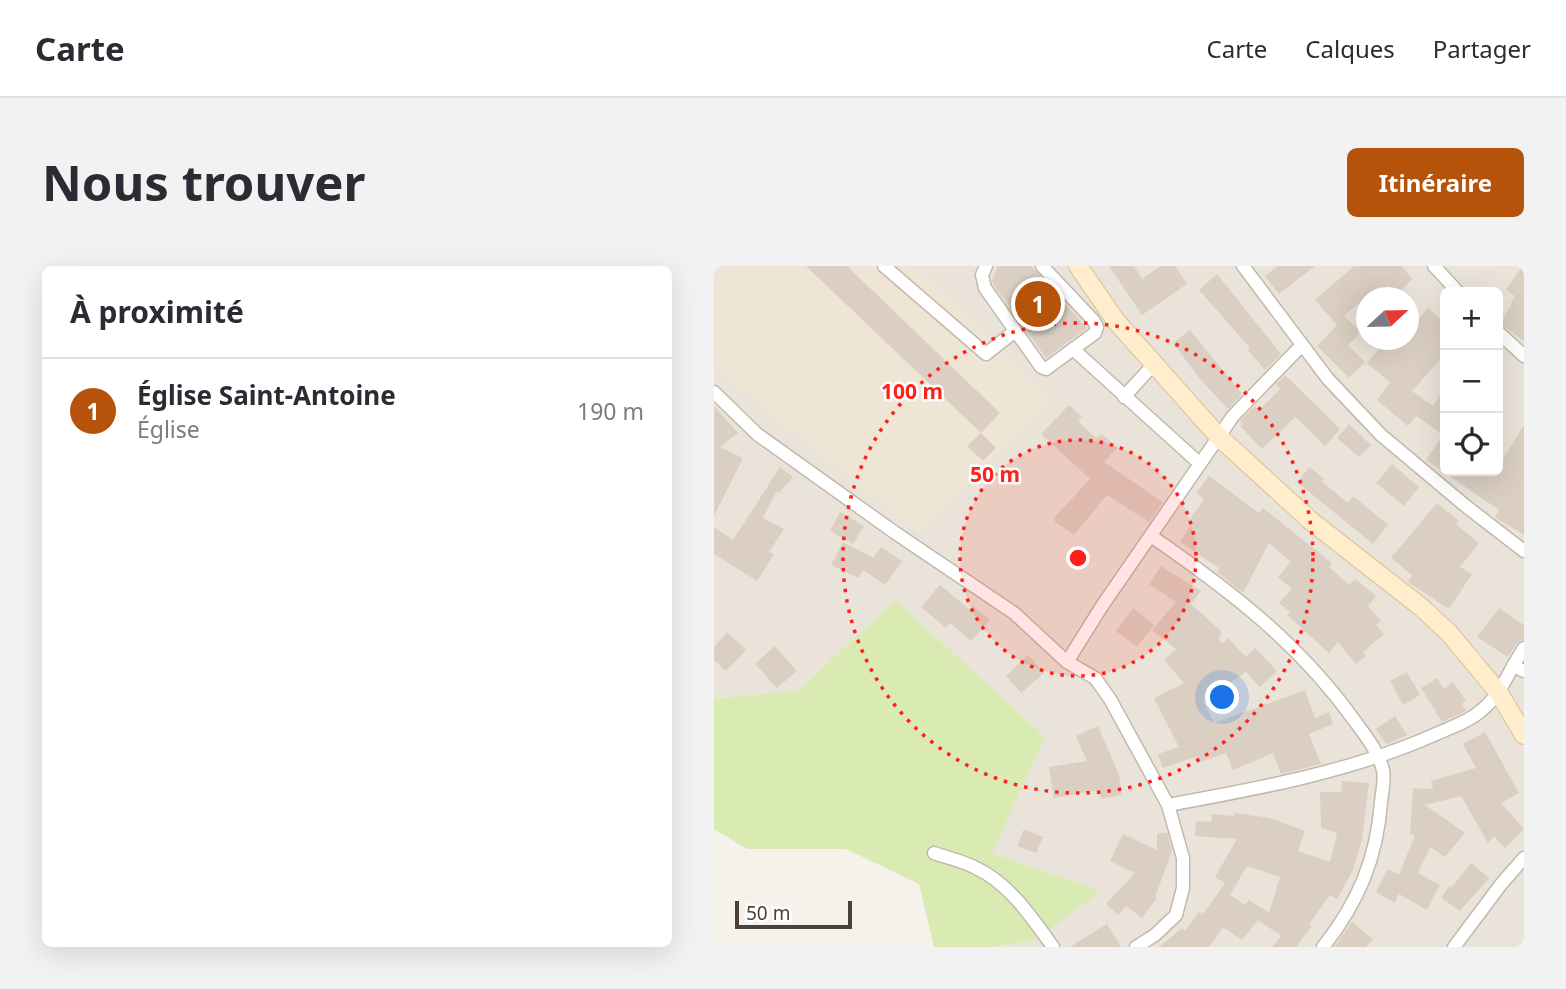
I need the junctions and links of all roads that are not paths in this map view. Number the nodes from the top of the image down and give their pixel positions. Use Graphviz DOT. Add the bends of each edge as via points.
graph roads {
  1 [pos="884,266"];
  2 [pos="986,266"];
  3 [pos="1042,266"];
  4 [pos="1243,266"];
  5 [pos="1434,266"];
  6 [pos="1081,272"];
  7 [pos="1453,287"];
  8 [pos="1066,290"];
  9 [pos="1015,331"];
  10 [pos="1503,337"];
  11 [pos="1301,346"];
  12 [pos="1073,349"];
  13 [pos="1524,356"];
  14 [pos="1153,365"];
  15 [pos="714,392"];
  16 [pos="1124,397"];
  17 [pos="1219,437"];
  18 [pos="1199,463"];
  19 [pos="1151,536"];
  20 [pos="1524,551"];
  21 [pos="1524,648"];
  22 [pos="1067,662"];
  23 [pos="1519,668"];
  24 [pos="1499,693"];
  25 [pos="1524,735"];
  26 [pos="1378,757"];
  27 [pos="1168,806"];
  28 [pos="934,853"];
  29 [pos="1524,858"];
  30 [pos="1053,947"];
  31 [pos="1136,947"];
  32 [pos="1323,947"];
  33 [pos="1454,947"];
  1 -- 9 [label="street" via="986,354"];
  2 -- 9 [label="street" via="982,275 985,288"];
  3 -- 8 [label="street"];
  4 -- 11 [label="street"];
  5 -- 7 [label="street"];
  6 -- 8 [label="street"];
  6 -- 14 [label="main road"];
  8 -- 12 [label="street" via="1097,327"];
  9 -- 12 [label="street" via="1043,369"];
  10 -- 13 [label="street"];
  11 -- 17 [label="street" via="1233,416"];
  11 -- 20 [label="street" via="1381,435"];
  12 -- 16 [label="street"];
  14 -- 16 [label="street"];
  14 -- 17 [label="main road"];
  15 -- 22 [label="street" via="757,434 1014,613"];
  16 -- 18 [label="street"];
  17 -- 18 [label="street"];
  17 -- 24 [label="main road" via="1311,521 1449,632"];
  18 -- 19 [label="street"];
  19 -- 22 [label="street"];
  19 -- 26 [label="street" via="1242,601 1328,683"];
  21 -- 23 [label="street"];
  22 -- 27 [label="street" via="1095,678 1110,698"];
  23 -- 24 [label="street"];
  24 -- 25 [label="main road"];
  24 -- 26 [label="street" via="1465,722"];
  26 -- 27 [label="street"];
  26 -- 32 [label="street" via="1384,774 1376,847 1364,881"];
  27 -- 31 [label="street" via="1183,858 1183,888 1176,915"];
  28 -- 30 [label="street" via="978,868 1006,889"];
  29 -- 33 [label="street"];
}
